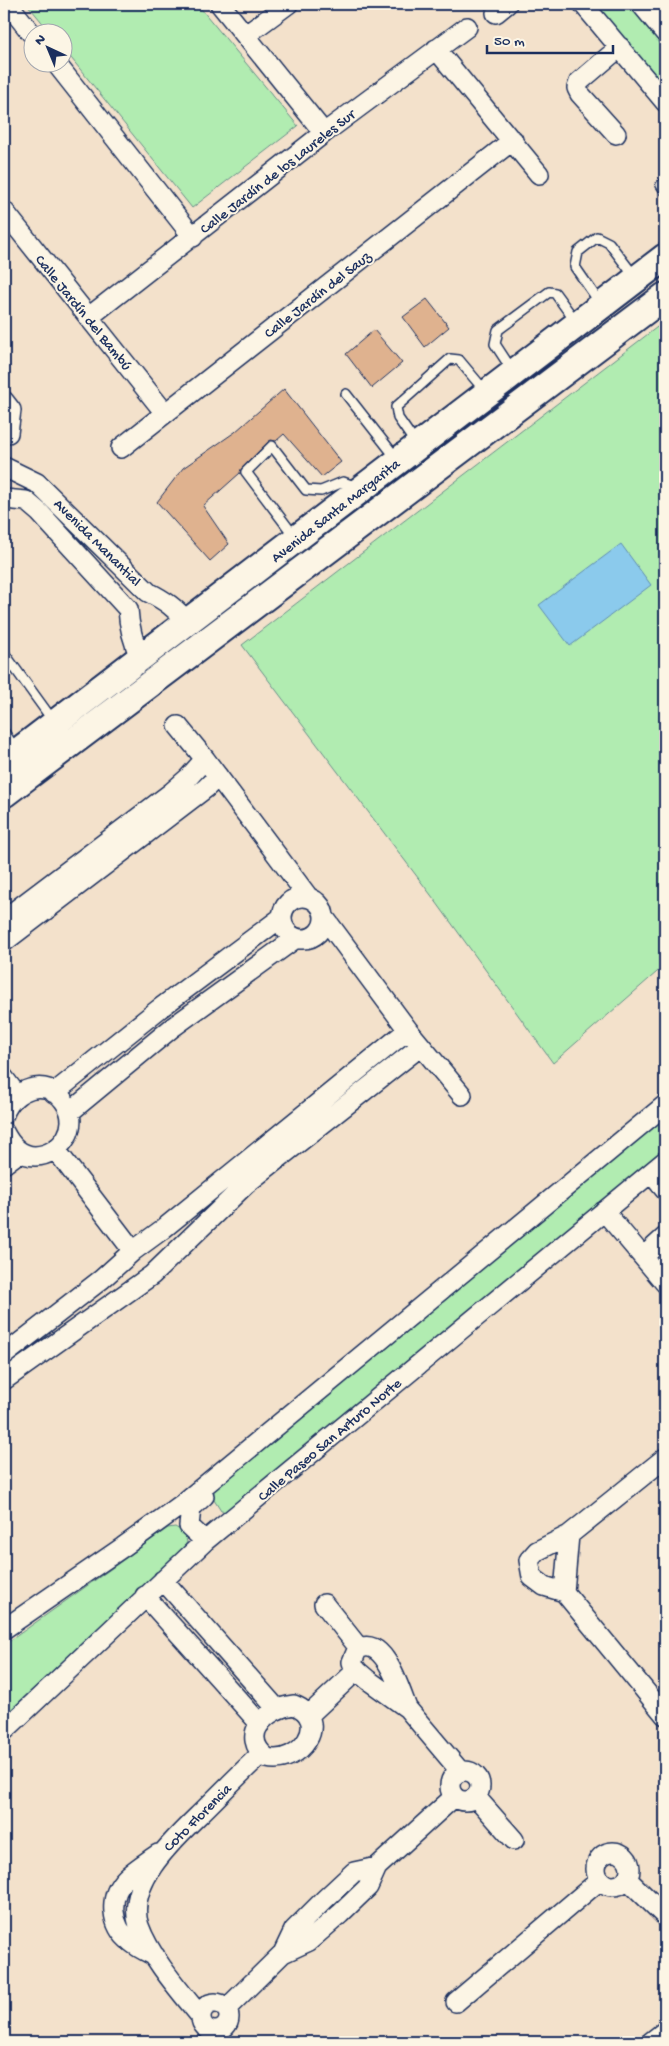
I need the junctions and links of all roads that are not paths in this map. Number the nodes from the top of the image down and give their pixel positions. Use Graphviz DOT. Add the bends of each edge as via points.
graph roads {
  1 [pos="8,4"];
  2 [pos="288,4"];
  3 [pos="584,4"];
  4 [pos="641,4"];
  5 [pos="229,7"];
  6 [pos="22,22"];
  7 [pos="466,27"];
  8 [pos="665,34"];
  9 [pos="246,35"];
  10 [pos="620,48"];
  11 [pos="436,49"];
  12 [pos="63,72"];
  13 [pos="665,100"];
  14 [pos="324,133"];
  15 [pos="616,134"];
  16 [pos="513,140"];
  17 [pos="539,174"];
  18 [pos="665,182"];
  19 [pos="665,191"];
  20 [pos="4,211"];
  21 [pos="193,237"];
  22 [pos="665,257"];
  23 [pos="636,279"];
  24 [pos="665,296"];
  25 [pos="601,306"];
  26 [pos="89,317"];
  27 [pos="665,318"];
  28 [pos="577,324"];
  29 [pos="514,372"];
  30 [pos="558,377"];
  31 [pos="486,393"];
  32 [pos="346,394"];
  33 [pos="536,394"];
  34 [pos="4,401"];
  35 [pos="165,413"];
  36 [pos="8,433"];
  37 [pos="121,448"];
  38 [pos="408,454"];
  39 [pos="4,467"];
  40 [pos="362,489"];
  41 [pos="4,499"];
  42 [pos="62,507"];
  43 [pos="48,522"];
  44 [pos="297,539"];
  45 [pos="188,623"];
  46 [pos="4,653"];
  47 [pos="141,658"];
  48 [pos="123,705"];
  49 [pos="64,718"];
  50 [pos="178,726"];
  51 [pos="7,755"];
  52 [pos="205,759"];
  53 [pos="218,776"];
  54 [pos="4,794"];
  55 [pos="65,884"];
  56 [pos="309,898"];
  57 [pos="282,917"];
  58 [pos="324,917"];
  59 [pos="4,919"];
  60 [pos="296,938"];
  61 [pos="4,942"];
  62 [pos="160,1009"];
  63 [pos="173,1027"];
  64 [pos="408,1030"];
  65 [pos="421,1046"];
  66 [pos="4,1078"];
  67 [pos="54,1093"];
  68 [pos="16,1094"];
  69 [pos="462,1095"];
  70 [pos="665,1105"];
  71 [pos="70,1112"];
  72 [pos="4,1114"];
  73 [pos="4,1132"];
  74 [pos="56,1150"];
  75 [pos="20,1152"];
  76 [pos="265,1158"];
  77 [pos="4,1164"];
  78 [pos="658,1167"];
  79 [pos="665,1190"];
  80 [pos="604,1211"];
  81 [pos="153,1236"];
  82 [pos="665,1237"];
  83 [pos="133,1251"];
  84 [pos="171,1257"];
  85 [pos="643,1257"];
  86 [pos="116,1267"];
  87 [pos="665,1283"];
  88 [pos="132,1288"];
  89 [pos="4,1355"];
  90 [pos="4,1380"];
  91 [pos="239,1457"];
  92 [pos="665,1458"];
  93 [pos="569,1535"];
  94 [pos="206,1542"];
  95 [pos="163,1580"];
  96 [pos="564,1592"];
  97 [pos="145,1596"];
  98 [pos="324,1604"];
  99 [pos="4,1629"];
  100 [pos="360,1648"];
  101 [pos="357,1670"];
  102 [pos="407,1708"];
  103 [pos="277,1709"];
  104 [pos="309,1715"];
  105 [pos="665,1716"];
  106 [pos="260,1724"];
  107 [pos="4,1731"];
  108 [pos="261,1754"];
  109 [pos="460,1772"];
  110 [pos="454,1797"];
  111 [pos="476,1797"];
  112 [pos="514,1840"];
  113 [pos="627,1879"];
  114 [pos="600,1880"];
  115 [pos="665,1916"];
  116 [pos="456,2002"];
  117 [pos="212,2030"];
  118 [pos="665,2030"];
  119 [pos="651,2042"];
  1 -- 6 [label="street"];
  2 -- 9 [label="street"];
  3 -- 10 [label="street"];
  4 -- 8 [label="street"];
  5 -- 9 [label="street"];
  7 -- 11 [label="street, Calle Jardín de los Laureles Sur"];
  9 -- 14 [label="street"];
  10 -- 13 [label="street"];
  10 -- 15 [label="street" via="579,82 578,88"];
  11 -- 14 [label="street, Calle Jardín de los Laureles Sur"];
  11 -- 16 [label="street"];
  12 -- 21 [label="street"];
  14 -- 21 [label="street, Calle Jardín de los Laureles Sur"];
  16 -- 17 [label="street"];
  16 -- 35 [label="street, Calle Jardín del Sauz"];
  18 -- 19 [label="lane" via="661,185"];
  20 -- 26 [label="street, Calle Jardín del Bambú"];
  21 -- 26 [label="street, Calle Jardín de los Laureles Sur"];
  22 -- 23 [label="main road, Avenida Santa Margarita"];
  23 -- 25 [label="main road, Avenida Santa Margarita"];
  23 -- 25 [label="lane" via="610,243 597,238 578,252 575,267"];
  24 -- 30 [label="main road, Avenida Santa Margarita"];
  25 -- 28 [label="main road, Avenida Santa Margarita"];
  26 -- 35 [label="street, Calle Jardín del Bambú"];
  27 -- 30 [label="main road" via="592,368"];
  28 -- 29 [label="main road, Avenida Santa Margarita"];
  28 -- 29 [label="lane" via="555,293 549,292 498,330 494,344"];
  28 -- 33 [label="main road" via="575,332 529,374 527,380"];
  29 -- 31 [label="main road, Avenida Santa Margarita"];
  30 -- 33 [label="main road, Avenida Santa Margarita"];
  31 -- 38 [label="main road, Avenida Santa Margarita"];
  31 -- 38 [label="lane" via="459,360 450,359 396,407"];
  32 -- 38 [label="lane"];
  33 -- 48 [label="main road, Avenida Santa Margarita"];
  34 -- 36 [label="street" via="11,410"];
  35 -- 37 [label="street, Calle Jardín del Sauz"];
  38 -- 40 [label="main road, Avenida Santa Margarita"];
  39 -- 42 [label="street, Avenida Manantial" via="36,483"];
  40 -- 44 [label="main road, Avenida Santa Margarita"];
  40 -- 44 [label="lane" via="343,482 321,491 306,490 272,446 246,472"];
  41 -- 43 [label="street, Avenida Manantial" via="26,501"];
  42 -- 43 [label="street"];
  42 -- 45 [label="street, Avenida Manantial" via="148,592 178,610"];
  43 -- 47 [label="street, Avenida Manantial" via="128,610 133,642"];
  44 -- 45 [label="main road, Avenida Santa Margarita"];
  45 -- 47 [label="main road, Avenida Santa Margarita"];
  45 -- 48 [label="main road" via="187,647"];
  46 -- 49 [label="lane"];
  47 -- 49 [label="main road, Avenida Santa Margarita"];
  48 -- 54 [label="main road, Avenida Santa Margarita"];
  49 -- 51 [label="main road, Avenida Santa Margarita" via="58,730"];
  50 -- 52 [label="street"];
  52 -- 53 [label="street"];
  52 -- 55 [label="street" via="188,778"];
  53 -- 55 [label="street" via="206,788"];
  53 -- 56 [label="street"];
  55 -- 59 [label="street"];
  55 -- 61 [label="street"];
  56 -- 57 [label="street" via="291,901"];
  56 -- 58 [label="street" via="322,908"];
  57 -- 60 [label="street" via="286,930"];
  57 -- 62 [label="street"];
  58 -- 60 [label="street" via="322,927 315,935 306,939"];
  58 -- 64 [label="street"];
  60 -- 63 [label="street"];
  62 -- 63 [label="street"];
  62 -- 67 [label="street"];
  63 -- 71 [label="street"];
  64 -- 65 [label="street"];
  64 -- 76 [label="street"];
  65 -- 69 [label="street"];
  65 -- 76 [label="street"];
  66 -- 68 [label="street"];
  67 -- 68 [label="street" via="42,1088"];
  67 -- 71 [label="street"];
  68 -- 72 [label="street"];
  70 -- 91 [label="street"];
  71 -- 74 [label="street" via="69,1133"];
  73 -- 75 [label="street" via="10,1144"];
  74 -- 75 [label="street" via="32,1156"];
  74 -- 83 [label="street"];
  75 -- 77 [label="street"];
  76 -- 81 [label="street"];
  76 -- 84 [label="street" via="246,1184"];
  78 -- 79 [label="street"];
  78 -- 80 [label="street, Calle Paseo San Arturo Norte"];
  80 -- 85 [label="street"];
  80 -- 94 [label="street, Calle Paseo San Arturo Norte"];
  81 -- 83 [label="street"];
  81 -- 84 [label="street" via="164,1244"];
  82 -- 85 [label="street"];
  83 -- 86 [label="street"];
  84 -- 88 [label="street"];
  85 -- 87 [label="street"];
  86 -- 88 [label="street" via="120,1280"];
  86 -- 89 [label="street"];
  88 -- 90 [label="street"];
  91 -- 94 [label="street" via="236,1467 191,1508 189,1526"];
  91 -- 99 [label="street" via="124,1547"];
  92 -- 93 [label="street"];
  93 -- 96 [label="street"];
  93 -- 96 [label="street" via="537,1551 529,1560 532,1577 544,1586"];
  94 -- 95 [label="street, Calle Paseo San Arturo Norte"];
  95 -- 97 [label="street, Calle Paseo San Arturo Norte"];
  95 -- 103 [label="street"];
  96 -- 105 [label="street"];
  97 -- 106 [label="street"];
  97 -- 107 [label="street, Calle Paseo San Arturo Norte"];
  98 -- 100 [label="street"];
  100 -- 101 [label="street" via="352,1662"];
  100 -- 102 [label="street" via="367,1645 380,1653 394,1673"];
  101 -- 102 [label="street"];
  101 -- 104 [label="street"];
  102 -- 109 [label="street"];
  103 -- 104 [label="street" via="294,1705"];
  103 -- 106 [label="street"];
  104 -- 108 [label="street" via="310,1733 300,1749 282,1759 267,1758"];
  106 -- 108 [label="street" via="255,1737"];
  108 -- 117 [label="street, Coto Florencia" via="163,1851 126,1878 116,1894 113,1912 124,1936 155,1956"];
  109 -- 110 [label="street" via="451,1780 450,1791"];
  109 -- 111 [label="street" via="471,1772 479,1780"];
  110 -- 111 [label="street" via="465,1801"];
  110 -- 117 [label="street" via="377,1867 354,1872 325,1898 294,1930 283,1953 226,2009 229,2015 225,2027"];
  111 -- 112 [label="street"];
  113 -- 114 [label="street" via="617,1886"];
  113 -- 114 [label="street" via="630,1873 628,1861 613,1852 606,1853 597,1862"];
  113 -- 115 [label="street"];
  114 -- 116 [label="street"];
  118 -- 119 [label="street"];
}
